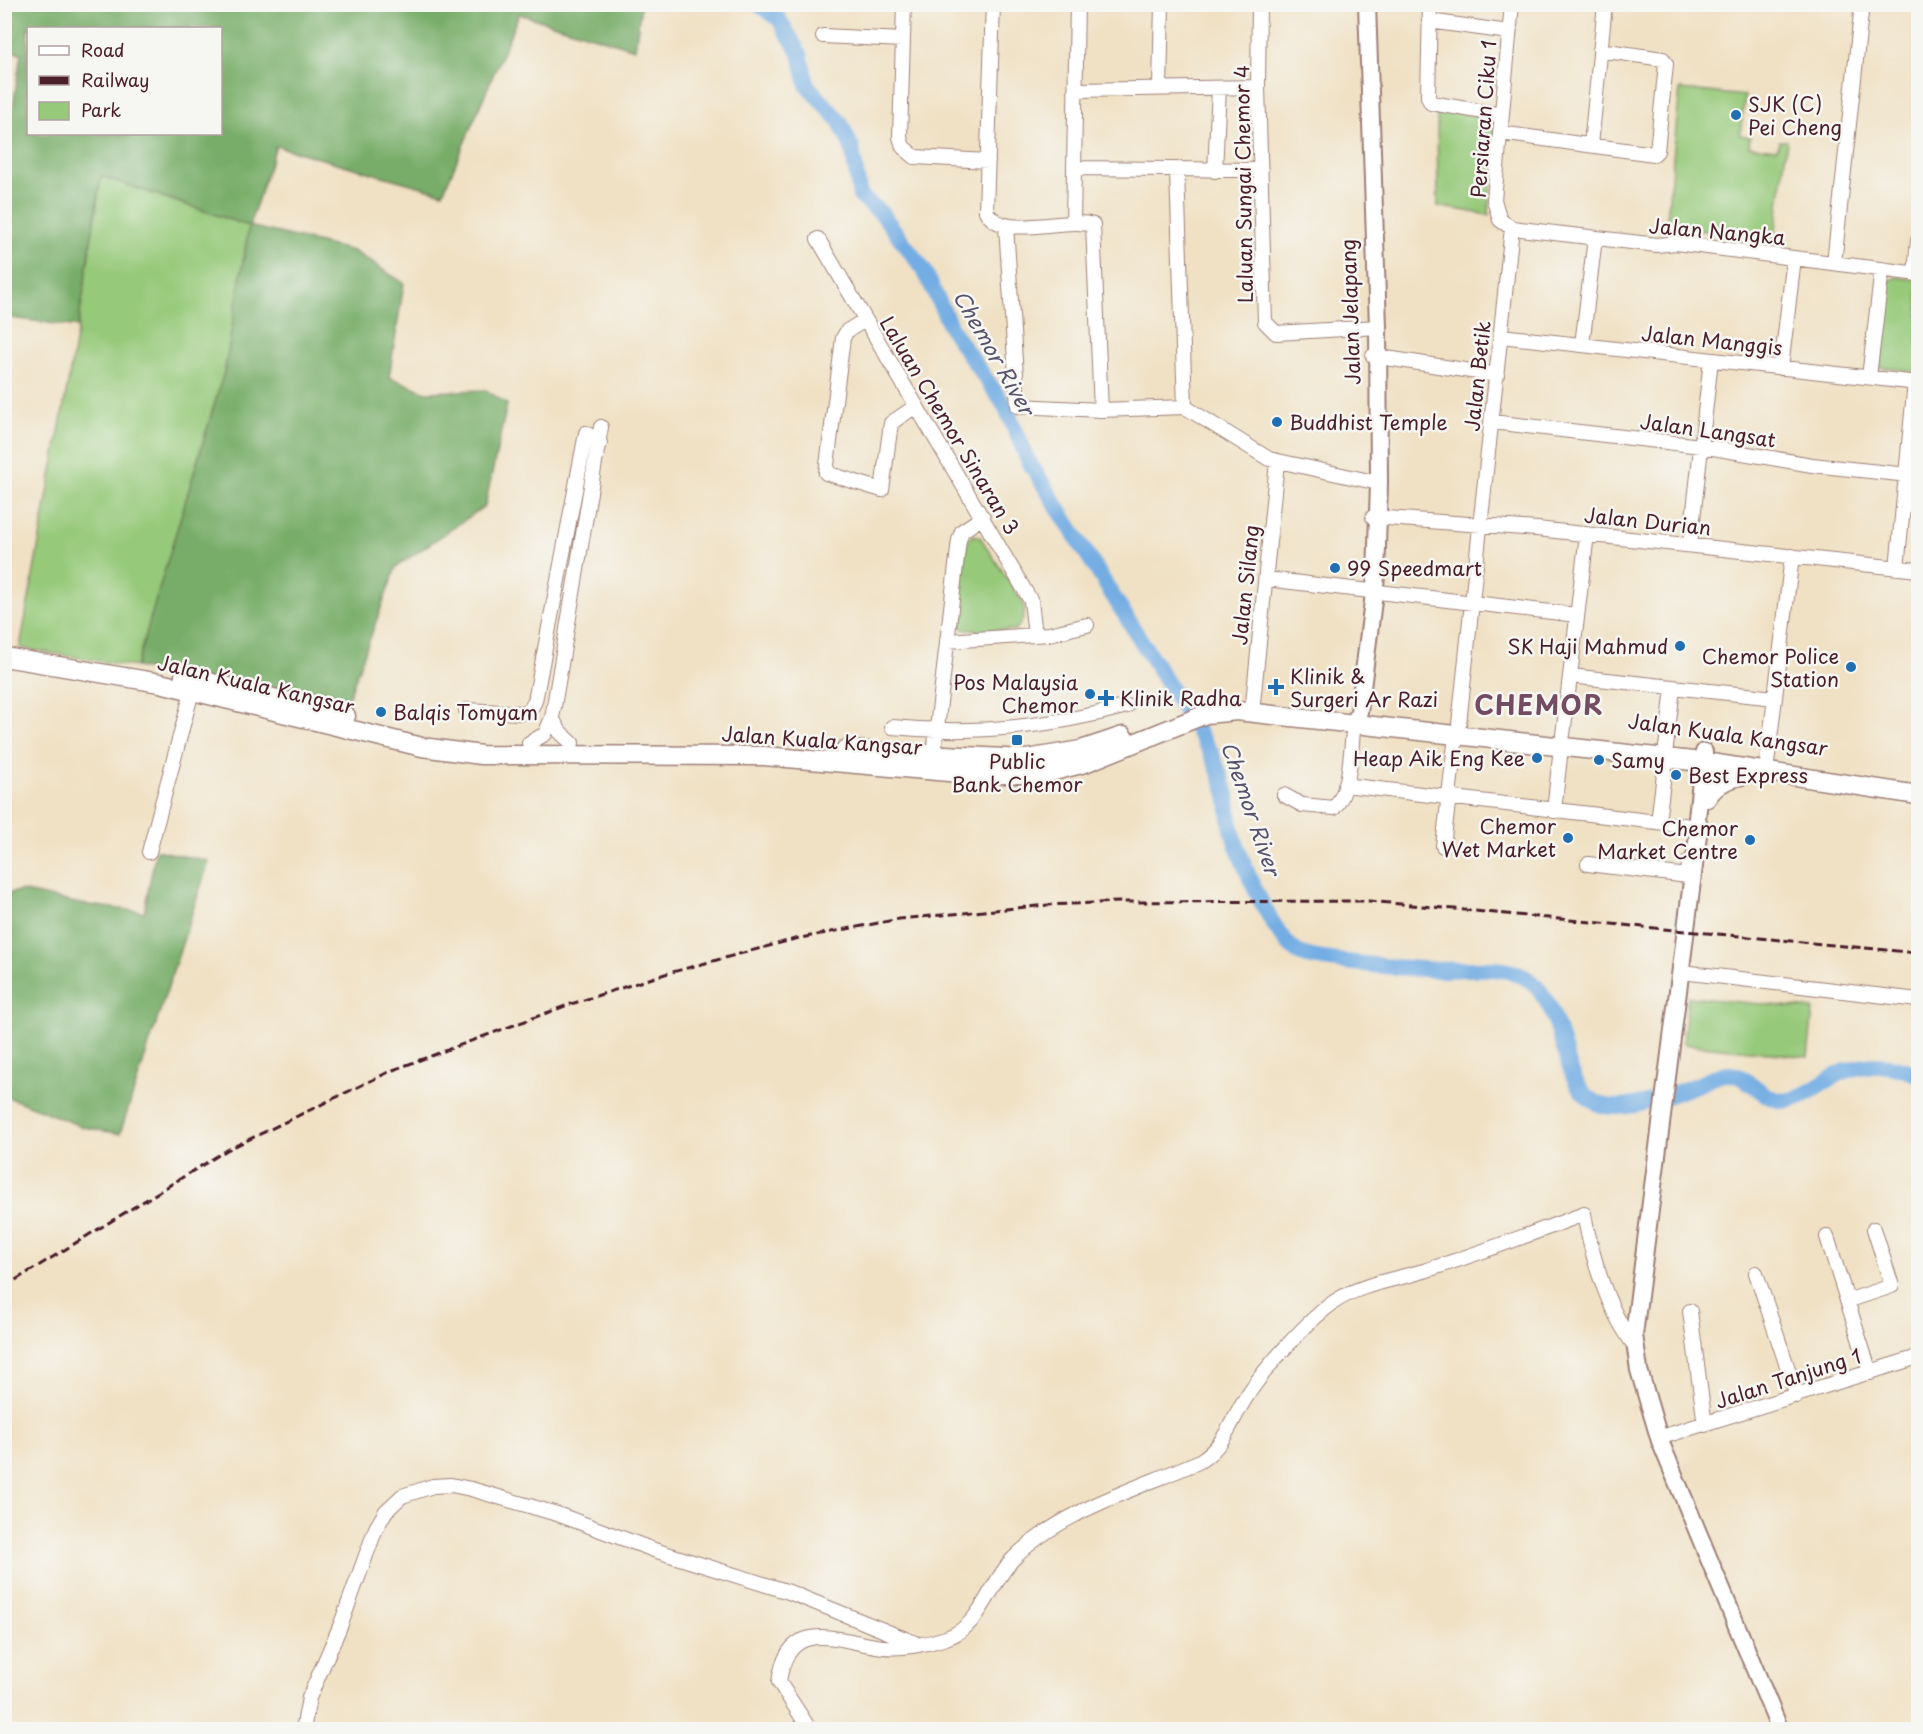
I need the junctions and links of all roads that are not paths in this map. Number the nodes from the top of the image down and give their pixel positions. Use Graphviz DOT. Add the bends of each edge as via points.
graph roads {
  1 [pos="904,4"];
  2 [pos="993,4"];
  3 [pos="1077,4"];
  4 [pos="1162,4"];
  5 [pos="1259,4"];
  6 [pos="1362,4"];
  7 [pos="1367,4"];
  8 [pos="1430,4"];
  9 [pos="1512,4"];
  10 [pos="1605,4"];
  11 [pos="1862,4"];
  12 [pos="1429,21"];
  13 [pos="1509,32"];
  14 [pos="823,36"];
  15 [pos="903,40"];
  16 [pos="1600,50"];
  17 [pos="1258,87"];
  18 [pos="1160,88"];
  19 [pos="1219,88"];
  20 [pos="1075,90"];
  21 [pos="1502,115"];
  22 [pos="1500,133"];
  23 [pos="1591,145"];
  24 [pos="988,161"];
  25 [pos="1074,168"];
  26 [pos="1261,170"];
  27 [pos="1177,171"];
  28 [pos="1215,171"];
  29 [pos="1073,223"];
  30 [pos="1005,226"];
  31 [pos="1512,228"];
  32 [pos="1595,238"];
  33 [pos="818,239"];
  34 [pos="1918,240"];
  35 [pos="1794,258"];
  36 [pos="1834,263"];
  37 [pos="1882,269"];
  38 [pos="1917,273"];
  39 [pos="865,320"];
  40 [pos="1375,327"];
  41 [pos="1501,336"];
  42 [pos="1582,345"];
  43 [pos="1376,357"];
  44 [pos="1711,360"];
  45 [pos="1781,368"];
  46 [pos="1497,375"];
  47 [pos="1869,377"];
  48 [pos="1917,383"];
  49 [pos="915,406"];
  50 [pos="1185,407"];
  51 [pos="1101,410"];
  52 [pos="1492,422"];
  53 [pos="601,427"];
  54 [pos="600,443"];
  55 [pos="1701,446"];
  56 [pos="1277,462"];
  57 [pos="1912,475"];
  58 [pos="1374,482"];
  59 [pos="982,517"];
  60 [pos="1376,517"];
  61 [pos="1481,526"];
  62 [pos="1587,534"];
  63 [pos="1689,545"];
  64 [pos="1792,556"];
  65 [pos="1897,568"];
  66 [pos="1918,570"];
  67 [pos="1266,579"];
  68 [pos="1371,591"];
  69 [pos="1473,602"];
  70 [pos="1577,615"];
  71 [pos="1087,625"];
  72 [pos="1035,635"];
  73 [pos="947,641"];
  74 [pos="4,645"];
  75 [pos="4,657"];
  76 [pos="543,663"];
  77 [pos="561,665"];
  78 [pos="1570,676"];
  79 [pos="194,685"];
  80 [pos="1673,688"];
  81 [pos="1775,698"];
  82 [pos="1127,706"];
  83 [pos="1253,707"];
  84 [pos="466,710"];
  85 [pos="1355,716"];
  86 [pos="552,718"];
  87 [pos="1170,722"];
  88 [pos="892,727"];
  89 [pos="1458,730"];
  90 [pos="937,731"];
  91 [pos="1562,741"];
  92 [pos="529,743"];
  93 [pos="572,743"];
  94 [pos="1666,753"];
  95 [pos="934,754"];
  96 [pos="1707,758"];
  97 [pos="892,766"];
  98 [pos="1764,768"];
  99 [pos="1029,774"];
  100 [pos="1918,784"];
  101 [pos="1345,785"];
  102 [pos="1284,795"];
  103 [pos="1918,795"];
  104 [pos="1449,798"];
  105 [pos="1707,798"];
  106 [pos="1554,811"];
  107 [pos="1658,822"];
  108 [pos="1696,826"];
  109 [pos="1443,846"];
  110 [pos="149,852"];
  111 [pos="1588,864"];
  112 [pos="1682,972"];
  113 [pos="1918,1000"];
  114 [pos="1655,1184"];
  115 [pos="1874,1229"];
  116 [pos="1827,1237"];
  117 [pos="1756,1273"];
  118 [pos="1848,1301"];
  119 [pos="1690,1311"];
  120 [pos="1635,1346"];
  121 [pos="1918,1357"];
  122 [pos="1870,1373"];
  123 [pos="1797,1396"];
  124 [pos="1652,1417"];
  125 [pos="1705,1425"];
  126 [pos="1668,1435"];
  127 [pos="1671,1468"];
  128 [pos="917,1644"];
  129 [pos="1768,1699"];
  130 [pos="303,1730"];
  131 [pos="810,1730"];
  132 [pos="1780,1730"];
  1 -- 15 [label="street"];
  2 -- 24 [label="street"];
  3 -- 20 [label="street"];
  4 -- 18 [label="street"];
  5 -- 17 [label="street, Laluan Sungai Chemor 4"];
  6 -- 40 [label="main road, Jalan Jelapang"];
  7 -- 40 [label="main road, Jalan Jelapang"];
  8 -- 12 [label="street"];
  9 -- 13 [label="street, Persiaran Ciku 1"];
  10 -- 16 [label="street"];
  11 -- 36 [label="street"];
  12 -- 13 [label="street"];
  12 -- 21 [label="street" via="1431,103"];
  13 -- 21 [label="street, Persiaran Ciku 1"];
  14 -- 15 [label="street"];
  15 -- 24 [label="street" via="903,147 915,157"];
  16 -- 23 [label="street"];
  16 -- 23 [label="street" via="1663,59 1666,64 1657,151 1654,154"];
  17 -- 19 [label="street"];
  17 -- 26 [label="street, Laluan Sungai Chemor 4"];
  18 -- 19 [label="street"];
  18 -- 20 [label="street"];
  19 -- 28 [label="street"];
  20 -- 25 [label="street"];
  21 -- 22 [label="street, Persiaran Ciku 1"];
  22 -- 23 [label="street"];
  22 -- 31 [label="street, Persiaran Ciku 1" via="1494,200 1500,220"];
  24 -- 30 [label="street" via="986,211 990,220"];
  25 -- 27 [label="street"];
  25 -- 29 [label="street"];
  26 -- 28 [label="street"];
  26 -- 40 [label="street, Laluan Sungai Chemor 4" via="1265,322 1270,329 1276,333"];
  27 -- 28 [label="street"];
  27 -- 50 [label="street"];
  29 -- 30 [label="street"];
  29 -- 51 [label="street" via="1089,224 1095,230"];
  30 -- 51 [label="street" via="1018,406"];
  31 -- 32 [label="street, Jalan Nangka"];
  31 -- 41 [label="street, Jalan Betik"];
  32 -- 35 [label="street, Jalan Nangka" via="1658,245 1676,243"];
  32 -- 42 [label="street"];
  33 -- 39 [label="street, Laluan Chemor Sinaran 3"];
  34 -- 38 [label="street"];
  35 -- 36 [label="street, Jalan Nangka"];
  35 -- 45 [label="street"];
  36 -- 37 [label="street, Jalan Nangka"];
  37 -- 38 [label="street, Jalan Nangka"];
  37 -- 47 [label="street"];
  39 -- 49 [label="street, Laluan Chemor Sinaran 3"];
  39 -- 49 [label="street" via="843,338 826,473 882,490 891,423"];
  40 -- 43 [label="main road, Jalan Jelapang"];
  41 -- 42 [label="street, Jalan Manggis"];
  41 -- 46 [label="street, Jalan Betik"];
  42 -- 44 [label="street, Jalan Manggis"];
  43 -- 46 [label="street"];
  43 -- 58 [label="main road, Jalan Jelapang"];
  43 -- 60 [label="main road, Jalan Jelapang"];
  44 -- 45 [label="street, Jalan Manggis"];
  44 -- 55 [label="street"];
  45 -- 47 [label="street, Jalan Manggis"];
  46 -- 52 [label="street, Jalan Betik"];
  47 -- 48 [label="street, Jalan Manggis"];
  48 -- 57 [label="street"];
  49 -- 59 [label="street, Laluan Chemor Sinaran 3"];
  50 -- 51 [label="street"];
  50 -- 56 [label="street"];
  52 -- 55 [label="street, Jalan Langsat"];
  52 -- 61 [label="street, Jalan Betik"];
  53 -- 54 [label="street"];
  54 -- 76 [label="street" via="586,433"];
  54 -- 77 [label="street"];
  55 -- 57 [label="street, Jalan Langsat" via="1812,465"];
  55 -- 63 [label="street"];
  56 -- 58 [label="street"];
  56 -- 67 [label="street, Jalan Silang"];
  57 -- 65 [label="street"];
  58 -- 60 [label="main road, Jalan Jelapang"];
  59 -- 72 [label="street, Laluan Chemor Sinaran 3" via="1031,601"];
  59 -- 73 [label="street" via="960,535"];
  60 -- 61 [label="street, Jalan Durian"];
  60 -- 68 [label="main road, Jalan Jelapang"];
  61 -- 62 [label="street, Jalan Durian"];
  61 -- 69 [label="street, Jalan Betik"];
  62 -- 63 [label="street, Jalan Durian"];
  62 -- 70 [label="street"];
  63 -- 64 [label="street, Jalan Durian"];
  64 -- 65 [label="street, Jalan Durian"];
  64 -- 81 [label="street"];
  65 -- 66 [label="street, Jalan Durian"];
  67 -- 68 [label="street"];
  67 -- 83 [label="street, Jalan Silang"];
  68 -- 69 [label="street"];
  68 -- 85 [label="main road, Jalan Jelapang"];
  69 -- 70 [label="street"];
  69 -- 89 [label="street, Jalan Betik"];
  70 -- 78 [label="street"];
  71 -- 72 [label="street"];
  72 -- 73 [label="street"];
  73 -- 90 [label="street"];
  74 -- 79 [label="highway, Jalan Kuala Kangsar"];
  75 -- 79 [label="highway, Jalan Kuala Kangsar"];
  76 -- 77 [label="street"];
  76 -- 84 [label="street" via="530,711"];
  77 -- 86 [label="street"];
  78 -- 80 [label="street"];
  78 -- 91 [label="street"];
  79 -- 92 [label="highway, Jalan Kuala Kangsar" via="423,736 482,743"];
  79 -- 97 [label="highway, Jalan Kuala Kangsar" via="411,744 462,753 764,756"];
  79 -- 110 [label="street"];
  80 -- 81 [label="street"];
  80 -- 94 [label="street"];
  81 -- 98 [label="street"];
  82 -- 90 [label="street" via="1065,721"];
  83 -- 85 [label="highway, Jalan Kuala Kangsar"];
  83 -- 87 [label="highway, Jalan Kuala Kangsar" via="1204,710"];
  85 -- 89 [label="highway, Jalan Kuala Kangsar"];
  85 -- 101 [label="street"];
  86 -- 92 [label="street" via="545,734"];
  86 -- 93 [label="street"];
  87 -- 95 [label="highway, Jalan Kuala Kangsar" via="1044,757"];
  87 -- 99 [label="highway, Jalan Kuala Kangsar" via="1085,763"];
  88 -- 90 [label="street"];
  89 -- 91 [label="highway, Jalan Kuala Kangsar"];
  89 -- 104 [label="street, Jalan Betik"];
  90 -- 95 [label="street"];
  91 -- 94 [label="highway, Jalan Kuala Kangsar"];
  91 -- 106 [label="street"];
  92 -- 93 [label="highway, Jalan Kuala Kangsar"];
  93 -- 95 [label="highway, Jalan Kuala Kangsar" via="763,744"];
  94 -- 96 [label="highway, Jalan Kuala Kangsar"];
  94 -- 107 [label="street"];
  95 -- 97 [label="highway" via="922,762"];
  95 -- 99 [label="highway" via="950,764"];
  96 -- 98 [label="highway, Jalan Kuala Kangsar"];
  96 -- 105 [label="main road"];
  96 -- 108 [label="main road"];
  97 -- 99 [label="highway, Jalan Kuala Kangsar" via="972,774"];
  98 -- 100 [label="highway, Jalan Kuala Kangsar"];
  98 -- 103 [label="highway, Jalan Kuala Kangsar"];
  98 -- 105 [label="highway" via="1730,778 1712,789"];
  101 -- 102 [label="street" via="1342,800 1334,808 1302,806"];
  101 -- 104 [label="street"];
  104 -- 106 [label="street"];
  104 -- 109 [label="street, Jalan Betik"];
  105 -- 108 [label="main road" via="1704,818"];
  106 -- 107 [label="street"];
  107 -- 108 [label="street"];
  108 -- 111 [label="street" via="1688,876"];
  108 -- 112 [label="main road"];
  112 -- 113 [label="street"];
  112 -- 114 [label="main road"];
  114 -- 120 [label="main road" via="1634,1320"];
  114 -- 126 [label="main road" via="1644,1344 1651,1383"];
  115 -- 118 [label="street" via="1892,1286"];
  116 -- 118 [label="street"];
  117 -- 123 [label="street"];
  118 -- 122 [label="street"];
  119 -- 125 [label="street"];
  120 -- 124 [label="main road"];
  120 -- 128 [label="street" via="1607,1291 1584,1214 1452,1262 1363,1287 1334,1302 1281,1355 1254,1386 1213,1453 1041,1536 1002,1572 966,1628 947,1638"];
  121 -- 122 [label="street, Jalan Tanjung 1"];
  122 -- 123 [label="street, Jalan Tanjung 1"];
  123 -- 125 [label="street, Jalan Tanjung 1"];
  124 -- 126 [label="main road"];
  124 -- 127 [label="main road"];
  125 -- 126 [label="street, Jalan Tanjung 1"];
  126 -- 127 [label="main road"];
  126 -- 129 [label="main road" via="1754,1653"];
  127 -- 129 [label="main road"];
  128 -- 130 [label="street" via="789,1592 654,1550 557,1514 471,1489 433,1486 402,1496 376,1528 309,1698"];
  128 -- 131 [label="street" via="887,1647 818,1635 800,1642 785,1660 779,1682"];
  129 -- 132 [label="main road"];
}
